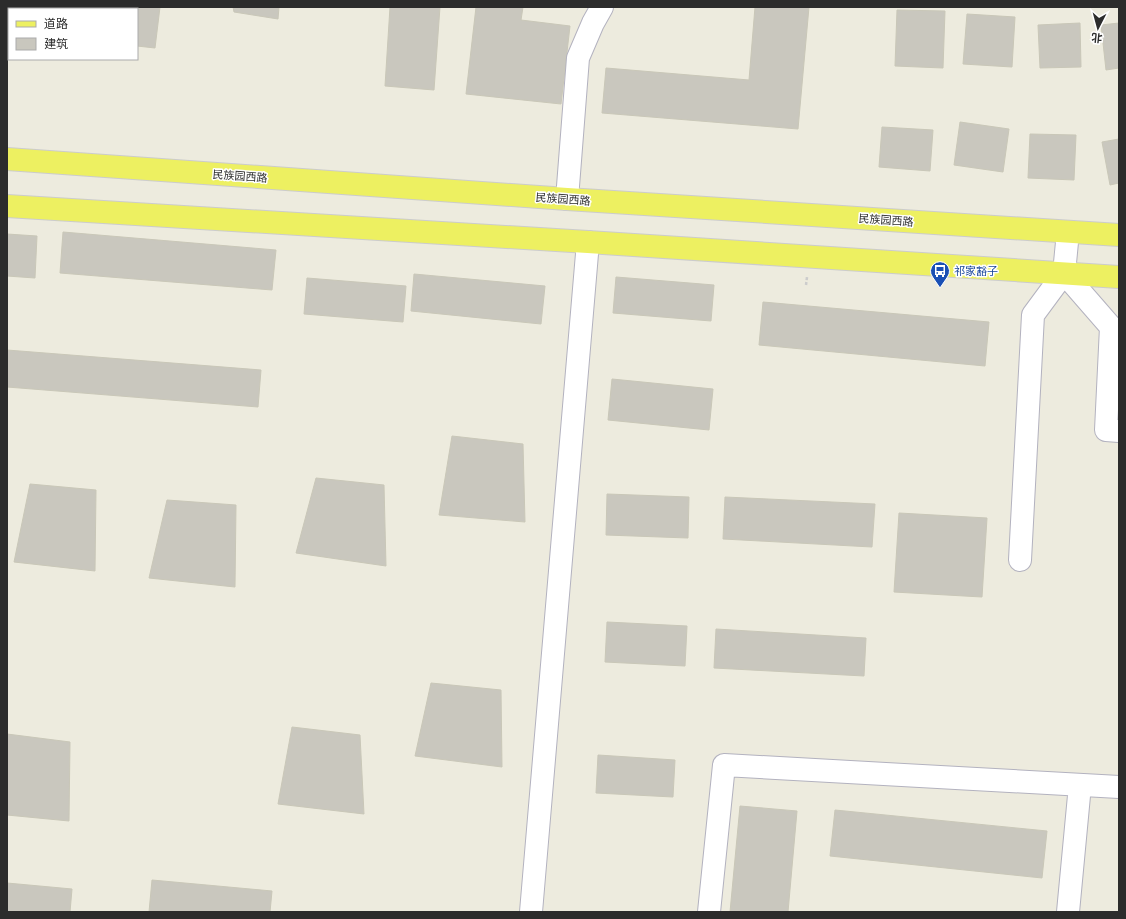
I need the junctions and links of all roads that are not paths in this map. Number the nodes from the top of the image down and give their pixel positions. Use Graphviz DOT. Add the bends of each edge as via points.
graph roads {
  1 [pos="602,7"];
  2 [pos="7,159"];
  3 [pos="567,199"];
  4 [pos="7,206"];
  5 [pos="1068,232"];
  6 [pos="1119,235"];
  7 [pos="588,242"];
  8 [pos="1064,273"];
  9 [pos="1119,277"];
  10 [pos="1119,431"];
  11 [pos="1020,560"];
  12 [pos="1080,785"];
  13 [pos="1119,787"];
  14 [pos="531,912"];
  15 [pos="709,912"];
  16 [pos="1068,912"];
  1 -- 3 [label="street" via="578,58"];
  2 -- 3 [label="main road, 民族园西路"];
  3 -- 5 [label="main road, 民族园西路"];
  4 -- 7 [label="main road"];
  5 -- 6 [label="main road, 民族园西路"];
  5 -- 8 [label="street"];
  7 -- 8 [label="main road"];
  7 -- 14 [label="street"];
  8 -- 9 [label="main road"];
  8 -- 10 [label="street" via="1111,328 1106,430"];
  8 -- 11 [label="street" via="1033,315"];
  12 -- 13 [label="street"];
  12 -- 15 [label="street" via="724,765"];
  12 -- 16 [label="street"];
}
